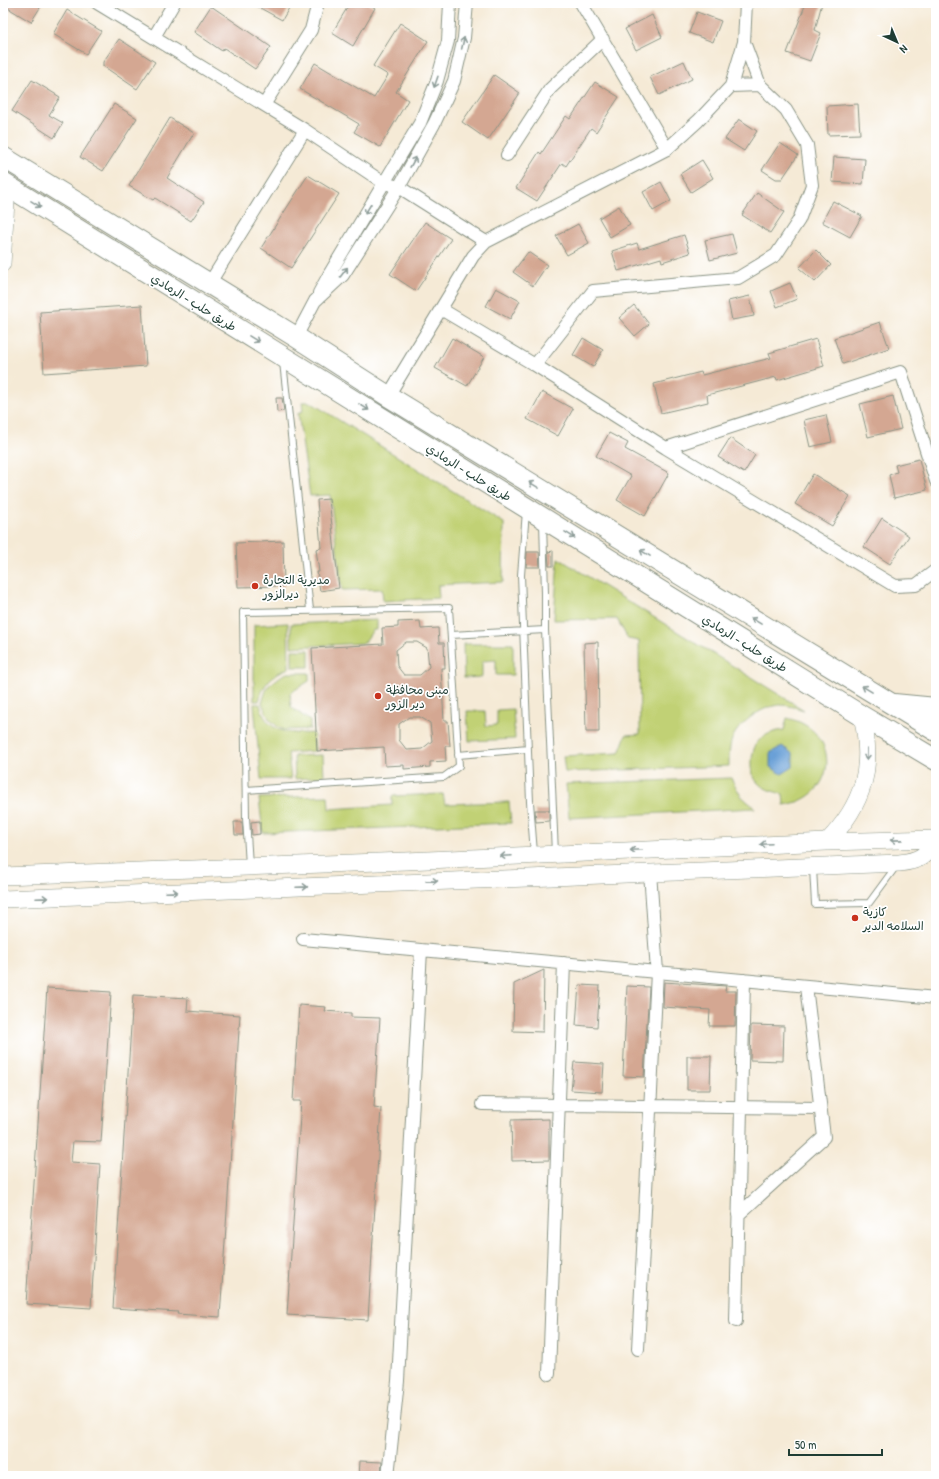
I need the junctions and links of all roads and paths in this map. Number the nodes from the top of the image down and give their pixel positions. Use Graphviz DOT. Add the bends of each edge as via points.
graph roads {
  1 [pos="97,3"];
  2 [pos="174,3"];
  3 [pos="318,3"];
  4 [pos="450,3"];
  5 [pos="467,3"];
  6 [pos="581,3"];
  7 [pos="746,3"];
  8 [pos="154,37"];
  9 [pos="602,39"];
  10 [pos="744,42"];
  11 [pos="760,85"];
  12 [pos="731,86"];
  13 [pos="264,105"];
  14 [pos="305,130"];
  15 [pos="667,148"];
  16 [pos="507,155"];
  17 [pos="3,157"];
  18 [pos="384,183"];
  19 [pos="5,185"];
  20 [pos="399,187"];
  21 [pos="486,242"];
  22 [pos="3,256"];
  23 [pos="209,284"];
  24 [pos="315,301"];
  25 [pos="441,309"];
  26 [pos="296,337"];
  27 [pos="282,356"];
  28 [pos="535,365"];
  29 [pos="388,396"];
  30 [pos="666,448"];
  31 [pos="936,481"];
  32 [pos="534,513"];
  33 [pos="936,570"];
  34 [pos="310,610"];
  35 [pos="545,630"];
  36 [pos="523,631"];
  37 [pos="451,635"];
  38 [pos="892,704"];
  39 [pos="936,708"];
  40 [pos="862,716"];
  41 [pos="936,731"];
  42 [pos="528,749"];
  43 [pos="458,755"];
  44 [pos="936,760"];
  45 [pos="246,790"];
  46 [pos="935,839"];
  47 [pos="827,842"];
  48 [pos="555,854"];
  49 [pos="534,855"];
  50 [pos="899,863"];
  51 [pos="813,866"];
  52 [pos="249,867"];
  53 [pos="650,872"];
  54 [pos="3,876"];
  55 [pos="3,899"];
  56 [pos="303,939"];
  57 [pos="421,950"];
  58 [pos="564,963"];
  59 [pos="657,972"];
  60 [pos="744,980"];
  61 [pos="806,986"];
  62 [pos="936,998"];
  63 [pos="482,1104"];
  64 [pos="558,1105"];
  65 [pos="650,1106"];
  66 [pos="741,1107"];
  67 [pos="820,1108"];
  68 [pos="738,1216"];
  69 [pos="736,1321"];
  70 [pos="638,1349"];
  71 [pos="549,1374"];
  72 [pos="388,1476"];
  1 -- 8 [label="street"];
  2 -- 8 [label="street"];
  3 -- 13 [label="street" via="311,30"];
  4 -- 18 [label="street, one-way" via="448,41 437,81 420,123"];
  20 -- 5 [label="street, one-way" via="434,124 454,81 464,38"];
  6 -- 9 [label="street"];
  7 -- 10 [label="street"];
  8 -- 13 [label="street"];
  9 -- 15 [label="street"];
  9 -- 16 [label="street" via="550,89"];
  10 -- 11 [label="street"];
  10 -- 12 [label="street"];
  11 -- 12 [label="street"];
  11 -- 28 [label="street" via="786,110 807,145 812,185 799,220 776,255 738,278 593,291"];
  12 -- 15 [label="street" via="698,121"];
  13 -- 14 [label="street"];
  14 -- 18 [label="street"];
  14 -- 23 [label="street"];
  15 -- 21 [label="street"];
  17 -- 23 [label="highway, طريق حلب - الرمادي"];
  18 -- 20 [label="street"];
  18 -- 24 [label="street, one-way"];
  19 -- 22 [label="street"];
  19 -- 27 [label="highway, طريق حلب - الرمادي, one-way"];
  20 -- 21 [label="street"];
  24 -- 20 [label="street, one-way" via="343,275"];
  21 -- 25 [label="street" via="474,256"];
  23 -- 26 [label="highway, طريق حلب - الرمادي"];
  24 -- 26 [label="street"];
  25 -- 28 [label="street"];
  25 -- 29 [label="street"];
  26 -- 29 [label="highway, طريق حلب - الرمادي"];
  27 -- 32 [label="highway, طريق حلب - الرمادي, one-way"];
  27 -- 34 [label="lane"];
  28 -- 30 [label="street"];
  38 -- 29 [label="highway, طريق حلب - الرمادي, one-way"];
  30 -- 31 [label="street" via="901,372"];
  30 -- 33 [label="street" via="895,586 916,585"];
  32 -- 35 [label="lane" via="546,593"];
  32 -- 36 [label="lane" via="521,576"];
  32 -- 40 [label="highway, طريق حلب - الرمادي, one-way"];
  34 -- 37 [label="lane" via="450,608"];
  34 -- 45 [label="lane" via="243,612"];
  35 -- 36 [label="lane"];
  35 -- 48 [label="lane"];
  36 -- 37 [label="lane"];
  36 -- 42 [label="lane"];
  37 -- 43 [label="lane"];
  38 -- 39 [label="highway"];
  38 -- 41 [label="highway, طريق حلب - الرمادي"];
  40 -- 44 [label="highway, طريق حلب - الرمادي"];
  40 -- 47 [label="main road, one-way" via="868,750 863,784 850,815"];
  42 -- 43 [label="lane"];
  42 -- 49 [label="lane"];
  43 -- 45 [label="lane" via="459,766 444,777"];
  45 -- 52 [label="lane"];
  46 -- 47 [label="main road, one-way"];
  46 -- 50 [label="main road" via="920,858"];
  47 -- 48 [label="main road, one-way"];
  48 -- 49 [label="main road"];
  49 -- 52 [label="main road, one-way"];
  50 -- 51 [label="main road"];
  50 -- 51 [label="lane" via="869,903 815,904"];
  51 -- 53 [label="main road"];
  52 -- 54 [label="main road"];
  55 -- 53 [label="main road, one-way"];
  53 -- 59 [label="street"];
  56 -- 57 [label="street"];
  57 -- 58 [label="street"];
  57 -- 72 [label="street" via="398,1381"];
  58 -- 59 [label="street"];
  58 -- 64 [label="street"];
  59 -- 60 [label="street"];
  59 -- 65 [label="street"];
  60 -- 61 [label="street"];
  60 -- 66 [label="street"];
  61 -- 62 [label="street"];
  61 -- 67 [label="street"];
  63 -- 64 [label="street"];
  64 -- 65 [label="street"];
  64 -- 71 [label="street"];
  65 -- 66 [label="street"];
  65 -- 70 [label="street"];
  66 -- 67 [label="street"];
  66 -- 68 [label="street"];
  67 -- 68 [label="street" via="824,1137"];
  68 -- 69 [label="street"];
}
